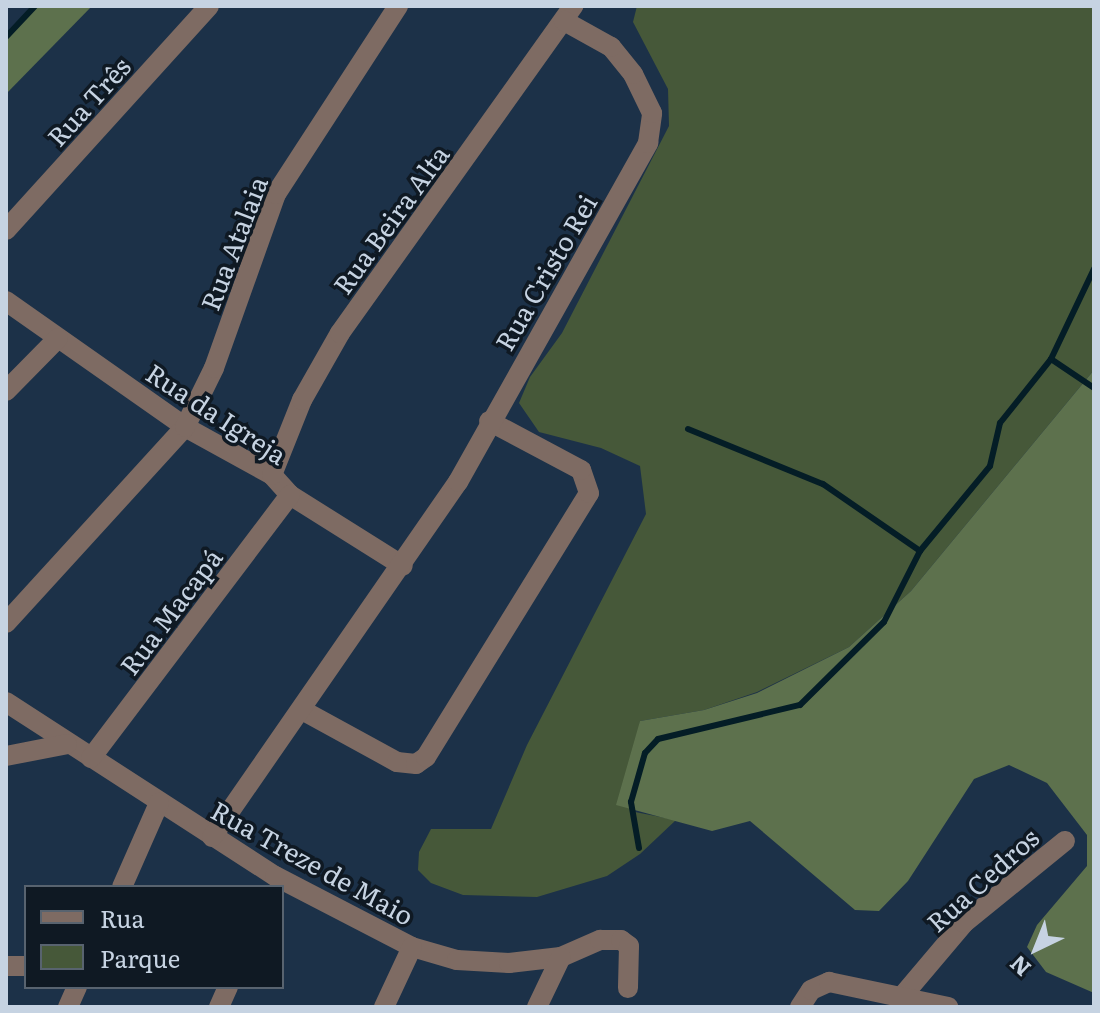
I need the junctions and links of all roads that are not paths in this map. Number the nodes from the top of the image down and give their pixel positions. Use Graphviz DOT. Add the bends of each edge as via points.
graph roads {
  1 [pos="209,6"];
  2 [pos="398,6"];
  3 [pos="568,13"];
  4 [pos="6,230"];
  5 [pos="6,301"];
  6 [pos="58,338"];
  7 [pos="6,391"];
  8 [pos="489,421"];
  9 [pos="185,427"];
  10 [pos="272,475"];
  11 [pos="290,495"];
  12 [pos="403,566"];
  13 [pos="6,623"];
  14 [pos="6,702"];
  15 [pos="302,710"];
  16 [pos="67,744"];
  17 [pos="6,756"];
  18 [pos="91,758"];
  19 [pos="159,803"];
  20 [pos="212,837"];
  21 [pos="1065,841"];
  22 [pos="272,882"];
  23 [pos="123,885"];
  24 [pos="284,888"];
  25 [pos="412,947"];
  26 [pos="561,957"];
  27 [pos="628,988"];
  28 [pos="904,994"];
  29 [pos="384,1007"];
  30 [pos="537,1007"];
  31 [pos="800,1007"];
  32 [pos="948,1007"];
  1 -- 4 [label="street, Rua Três"];
  2 -- 9 [label="street, Rua Atalaia" via="276,194 214,368"];
  3 -- 8 [label="street, Rua Cristo Rei" via="611,47 633,74 652,113 648,143"];
  3 -- 10 [label="street, Rua Beira Alta" via="340,333 302,400"];
  5 -- 6 [label="street, Rua da Igreja"];
  6 -- 7 [label="street"];
  6 -- 9 [label="street, Rua da Igreja"];
  8 -- 12 [label="street, Rua Cristo Rei" via="458,482"];
  8 -- 15 [label="street" via="581,470 589,493 426,757 416,764 397,762"];
  9 -- 10 [label="street, Rua da Igreja"];
  9 -- 13 [label="street, Rua Atalaia"];
  10 -- 11 [label="street, Rua da Igreja"];
  11 -- 12 [label="street, Rua da Igreja"];
  11 -- 18 [label="street, Rua Macapá"];
  12 -- 15 [label="street, Rua Cristo Rei"];
  14 -- 16 [label="street, Rua Treze de Maio"];
  15 -- 20 [label="street, Rua Cristo Rei"];
  16 -- 17 [label="street"];
  16 -- 18 [label="street, Rua Treze de Maio"];
  18 -- 19 [label="street, Rua Treze de Maio"];
  19 -- 20 [label="street, Rua Treze de Maio"];
  19 -- 23 [label="street"];
  20 -- 22 [label="street, Rua Treze de Maio"];
  21 -- 28 [label="street, Rua Cedros" via="964,923"];
  24 -- 25 [label="street, Rua Treze de Maio"];
  25 -- 26 [label="street, Rua Treze de Maio" via="482,963"];
  25 -- 29 [label="street"];
  26 -- 27 [label="street, Rua Treze de Maio" via="600,940 621,940 629,946"];
  26 -- 30 [label="street"];
  28 -- 31 [label="street" via="829,982 811,990"];
  28 -- 32 [label="street"];
}
